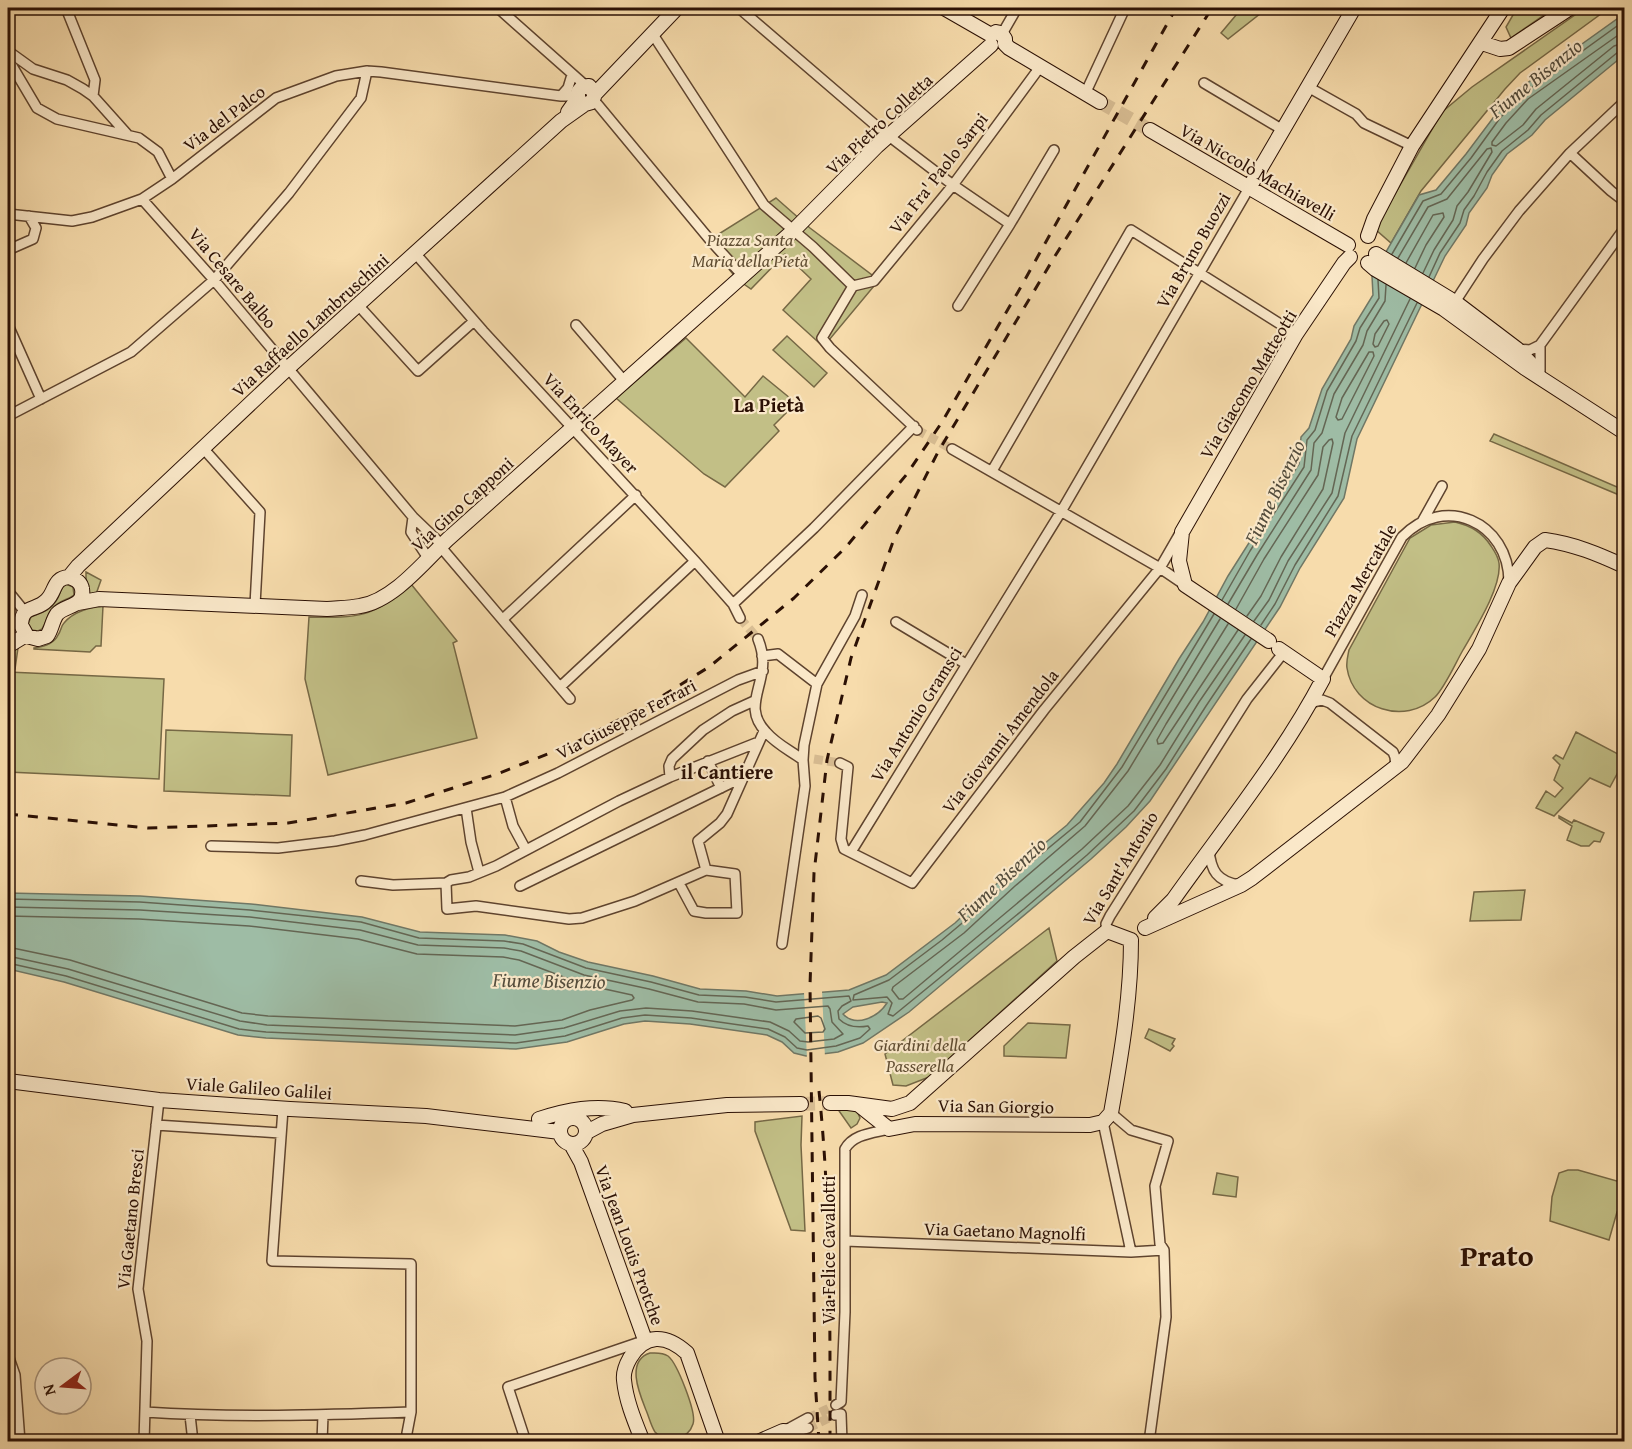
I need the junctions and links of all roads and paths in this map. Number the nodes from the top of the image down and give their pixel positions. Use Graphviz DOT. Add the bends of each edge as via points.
graph roads {
  1 [pos="66,8"];
  2 [pos="677,8"];
  3 [pos="739,8"];
  4 [pos="944,8"];
  5 [pos="1017,8"];
  6 [pos="1125,8"];
  7 [pos="1354,8"];
  8 [pos="1503,8"];
  9 [pos="1570,8"];
  10 [pos="502,9"];
  11 [pos="652,33"];
  12 [pos="997,39"];
  13 [pos="1482,43"];
  14 [pos="8,51"];
  15 [pos="8,59"];
  16 [pos="1040,68"];
  17 [pos="367,71"];
  18 [pos="1203,83"];
  19 [pos="1308,87"];
  20 [pos="583,90"];
  21 [pos="1085,94"];
  22 [pos="93,96"];
  23 [pos="561,96"];
  24 [pos="1100,102"];
  25 [pos="1624,102"];
  26 [pos="1150,130"];
  27 [pos="1283,130"];
  28 [pos="127,134"];
  29 [pos="889,136"];
  30 [pos="1412,146"];
  31 [pos="1053,150"];
  32 [pos="1570,153"];
  33 [pos="172,179"];
  34 [pos="953,185"];
  35 [pos="1249,188"];
  36 [pos="142,199"];
  37 [pos="1624,201"];
  38 [pos="8,214"];
  39 [pos="29,216"];
  40 [pos="1010,224"];
  41 [pos="1624,229"];
  42 [pos="793,231"];
  43 [pos="1368,236"];
  44 [pos="8,250"];
  45 [pos="1349,251"];
  46 [pos="415,253"];
  47 [pos="1376,261"];
  48 [pos="1201,274"];
  49 [pos="742,276"];
  50 [pos="214,280"];
  51 [pos="853,286"];
  52 [pos="1446,301"];
  53 [pos="358,305"];
  54 [pos="958,306"];
  55 [pos="474,321"];
  56 [pos="8,325"];
  57 [pos="576,325"];
  58 [pos="1296,334"];
  59 [pos="1540,345"];
  60 [pos="1517,348"];
  61 [pos="287,369"];
  62 [pos="1540,376"];
  63 [pos="625,382"];
  64 [pos="41,399"];
  65 [pos="8,416"];
  66 [pos="573,428"];
  67 [pos="1624,432"];
  68 [pos="202,447"];
  69 [pos="952,449"];
  70 [pos="992,471"];
  71 [pos="1443,486"];
  72 [pos="636,495"];
  73 [pos="1062,510"];
  74 [pos="413,517"];
  75 [pos="1422,522"];
  76 [pos="1182,532"];
  77 [pos="442,546"];
  78 [pos="428,558"];
  79 [pos="695,561"];
  80 [pos="1624,566"];
  81 [pos="1160,568"];
  82 [pos="74,580"];
  83 [pos="1509,583"];
  84 [pos="1185,585"];
  85 [pos="8,591"];
  86 [pos="862,595"];
  87 [pos="78,603"];
  88 [pos="733,604"];
  89 [pos="255,605"];
  90 [pos="23,615"];
  91 [pos="740,618"];
  92 [pos="503,620"];
  93 [pos="896,622"];
  94 [pos="8,629"];
  95 [pos="26,635"];
  96 [pos="758,639"];
  97 [pos="8,646"];
  98 [pos="1277,647"];
  99 [pos="762,656"];
  100 [pos="966,664"];
  101 [pos="763,671"];
  102 [pos="1323,679"];
  103 [pos="817,684"];
  104 [pos="560,687"];
  105 [pos="570,699"];
  106 [pos="754,701"];
  107 [pos="1310,703"];
  108 [pos="764,731"];
  109 [pos="756,743"];
  110 [pos="814,759"];
  111 [pos="803,760"];
  112 [pos="708,761"];
  113 [pos="840,763"];
  114 [pos="1396,767"];
  115 [pos="670,777"];
  116 [pos="743,777"];
  117 [pos="721,788"];
  118 [pos="505,797"];
  119 [pos="466,808"];
  120 [pos="211,846"];
  121 [pos="526,850"];
  122 [pos="1209,850"];
  123 [pos="850,852"];
  124 [pos="706,870"];
  125 [pos="479,872"];
  126 [pos="361,881"];
  127 [pos="447,883"];
  128 [pos="679,883"];
  129 [pos="1242,885"];
  130 [pos="520,886"];
  131 [pos="1145,928"];
  132 [pos="1107,931"];
  133 [pos="1131,940"];
  134 [pos="782,944"];
  135 [pos="8,1081"];
  136 [pos="159,1100"];
  137 [pos="830,1103"];
  138 [pos="910,1103"];
  139 [pos="801,1104"];
  140 [pos="859,1105"];
  141 [pos="283,1109"];
  142 [pos="892,1109"];
  143 [pos="629,1113"];
  144 [pos="1107,1118"];
  145 [pos="539,1119"];
  146 [pos="509,1124"];
  147 [pos="915,1124"];
  148 [pos="156,1125"];
  149 [pos="562,1127"];
  150 [pos="892,1128"];
  151 [pos="280,1133"];
  152 [pos="581,1135"];
  153 [pos="845,1241"];
  154 [pos="1164,1250"];
  155 [pos="1131,1252"];
  156 [pos="645,1340"];
  157 [pos="8,1355"];
  158 [pos="145,1412"];
  159 [pos="411,1412"];
  160 [pos="190,1415"];
  161 [pos="323,1415"];
  162 [pos="798,1430"];
  163 [pos="20,1442"];
  164 [pos="144,1442"];
  165 [pos="193,1442"];
  166 [pos="322,1442"];
  167 [pos="408,1442"];
  168 [pos="526,1442"];
  169 [pos="643,1442"];
  170 [pos="718,1442"];
  171 [pos="758,1442"];
  172 [pos="842,1442"];
  173 [pos="1149,1442"];
  1 -- 22 [label="street" via="95,80"];
  2 -- 11 [label="street, Via Raffaello Lambruschini"];
  3 -- 29 [label="street"];
  4 -- 12 [label="street"];
  5 -- 12 [label="street"];
  6 -- 21 [label="street"];
  7 -- 19 [label="street, Via Bruno Buozzi"];
  8 -- 13 [label="street"];
  9 -- 13 [label="street" via="1509,48"];
  10 -- 20 [label="street"];
  11 -- 20 [label="street, Via Raffaello Lambruschini" via="615,72"];
  11 -- 42 [label="street" via="765,205"];
  12 -- 16 [label="street"];
  12 -- 29 [label="street, Via Pietro Colletta"];
  13 -- 30 [label="street"];
  14 -- 22 [label="street" via="33,69 67,80"];
  15 -- 28 [label="street" via="37,108 57,119"];
  16 -- 21 [label="street"];
  16 -- 34 [label="street, Via Fra' Paolo Sarpi"];
  17 -- 23 [label="street, Via del Palco"];
  17 -- 33 [label="street, Via del Palco" via="336,76 276,98"];
  17 -- 50 [label="street" via="362,98"];
  18 -- 27 [label="street"];
  19 -- 27 [label="street, Via Bruno Buozzi"];
  19 -- 30 [label="street" via="1356,114 1364,123"];
  20 -- 23 [label="street, Via del Palco"];
  20 -- 23 [label="street" via="568,88"];
  20 -- 46 [label="street, Via Raffaello Lambruschini" via="561,121"];
  20 -- 49 [label="street"];
  21 -- 24 [label="street"];
  22 -- 28 [label="street"];
  25 -- 32 [label="street"];
  26 -- 35 [label="street, Via Niccolò Machiavelli"];
  27 -- 35 [label="street, Via Bruno Buozzi"];
  28 -- 33 [label="street" via="158,152"];
  29 -- 34 [label="street"];
  29 -- 42 [label="street, Via Pietro Colletta"];
  30 -- 43 [label="street"];
  31 -- 40 [label="street"];
  32 -- 37 [label="street"];
  32 -- 52 [label="street"];
  33 -- 36 [label="street, Via del Palco"];
  34 -- 40 [label="street"];
  34 -- 51 [label="street, Via Fra' Paolo Sarpi" via="874,281"];
  35 -- 45 [label="street, Via Niccolò Machiavelli"];
  35 -- 48 [label="street, Via Bruno Buozzi"];
  36 -- 39 [label="street, Via del Palco" via="72,221"];
  36 -- 50 [label="street, Via Cesare Balbo"];
  38 -- 39 [label="street, Via del Palco"];
  39 -- 44 [label="street" via="36,228 33,239"];
  40 -- 54 [label="street"];
  41 -- 59 [label="street"];
  42 -- 49 [label="street, Via Gino Capponi"];
  42 -- 51 [label="street"];
  43 -- 45 [label="street, Via Giacomo Matteotti" via="1354,237"];
  43 -- 47 [label="street" via="1377,245"];
  45 -- 47 [label="street" via="1356,263"];
  45 -- 58 [label="street, Via Giacomo Matteotti"];
  46 -- 53 [label="street, Via Raffaello Lambruschini"];
  46 -- 55 [label="street, Via Enrico Mayer"];
  47 -- 52 [label="street"];
  48 -- 58 [label="street"];
  48 -- 70 [label="street" via="1131,230"];
  48 -- 73 [label="street, Via Bruno Buozzi"];
  49 -- 63 [label="street, Via Gino Capponi"];
  50 -- 61 [label="street, Via Cesare Balbo"];
  50 -- 64 [label="street" via="131,352"];
  51 -- 88 [label="street" via="822,338 916,428"];
  52 -- 60 [label="street"];
  52 -- 62 [label="street" via="1463,322"];
  53 -- 55 [label="street" via="418,371"];
  53 -- 61 [label="street, Via Raffaello Lambruschini"];
  55 -- 66 [label="street, Via Enrico Mayer"];
  56 -- 64 [label="street"];
  57 -- 63 [label="street"];
  58 -- 76 [label="street, Via Giacomo Matteotti"];
  59 -- 60 [label="street" via="1530,350"];
  59 -- 62 [label="street"];
  60 -- 62 [label="street"];
  61 -- 68 [label="street, Via Raffaello Lambruschini"];
  61 -- 74 [label="street, Via Cesare Balbo"];
  62 -- 67 [label="street"];
  63 -- 66 [label="street, Via Gino Capponi"];
  64 -- 65 [label="street"];
  66 -- 72 [label="street, Via Enrico Mayer"];
  66 -- 77 [label="street, Via Gino Capponi"];
  68 -- 82 [label="street, Via Raffaello Lambruschini" via="86,559"];
  68 -- 89 [label="street" via="260,512"];
  69 -- 70 [label="street"];
  70 -- 73 [label="street"];
  71 -- 75 [label="street"];
  72 -- 79 [label="street, Via Enrico Mayer"];
  72 -- 92 [label="street"];
  73 -- 81 [label="street"];
  73 -- 100 [label="street, Via Antonio Gramsci"];
  74 -- 77 [label="street, Via Cesare Balbo"];
  74 -- 78 [label="street, Via Cesare Balbo" via="411,532"];
  75 -- 83 [label="street, Piazza Mercatale" via="1442,516 1465,517 1488,530 1507,560"];
  75 -- 102 [label="street, Piazza Mercatale" via="1402,537"];
  76 -- 81 [label="street, Via Giacomo Matteotti"];
  76 -- 84 [label="street, Via Giacomo Matteotti" via="1179,561"];
  77 -- 78 [label="street, Via Gino Capponi"];
  77 -- 92 [label="street, Via Cesare Balbo"];
  78 -- 89 [label="street, Via Gino Capponi" via="381,599 361,606 327,609"];
  79 -- 88 [label="street, Via Enrico Mayer"];
  79 -- 104 [label="street"];
  80 -- 83 [label="street, Piazza Mercatale" via="1566,543 1545,540 1535,547"];
  81 -- 84 [label="street"];
  81 -- 123 [label="street, Via Giovanni Amendola" via="1044,710 912,883"];
  82 -- 87 [label="street" via="82,593"];
  82 -- 90 [label="street" via="62,578 56,582 50,598"];
  83 -- 114 [label="street, Piazza Mercatale" via="1482,651"];
  84 -- 98 [label="street"];
  85 -- 90 [label="street"];
  86 -- 103 [label="street" via="855,616"];
  87 -- 89 [label="street, Via Gino Capponi" via="99,599"];
  87 -- 95 [label="street" via="57,614 50,633 43,638"];
  88 -- 91 [label="street, Via Enrico Mayer"];
  90 -- 94 [label="street"];
  90 -- 95 [label="street" via="22,630"];
  92 -- 104 [label="street, Via Cesare Balbo"];
  93 -- 100 [label="street"];
  95 -- 97 [label="street"];
  96 -- 99 [label="street"];
  98 -- 102 [label="street"];
  98 -- 132 [label="street, Via Sant'Antonio" via="1110,916"];
  99 -- 101 [label="street"];
  99 -- 103 [label="street" via="778,654"];
  100 -- 123 [label="street, Via Antonio Gramsci"];
  101 -- 106 [label="street"];
  101 -- 118 [label="street, Via Giuseppe Ferrari"];
  102 -- 107 [label="street, Piazza Mercatale"];
  103 -- 111 [label="street"];
  104 -- 105 [label="street, Via Cesare Balbo"];
  106 -- 108 [label="street"];
  106 -- 115 [label="street" via="703,730 672,759"];
  107 -- 114 [label="street" via="1330,703 1393,752"];
  107 -- 122 [label="street, Piazza Mercatale"];
  108 -- 109 [label="street"];
  108 -- 111 [label="street"];
  109 -- 112 [label="street"];
  109 -- 116 [label="street"];
  110 -- 111 [label="street"];
  111 -- 134 [label="street" via="805,786"];
  112 -- 115 [label="street"];
  112 -- 117 [label="street"];
  113 -- 123 [label="street, Via Antonio Gramsci" via="848,767 841,839 844,849"];
  114 -- 129 [label="street, Piazza Mercatale"];
  115 -- 121 [label="street"];
  116 -- 117 [label="street"];
  116 -- 124 [label="street" via="727,814 698,841"];
  117 -- 130 [label="street"];
  118 -- 119 [label="street, Via Giuseppe Ferrari"];
  118 -- 121 [label="street" via="513,826"];
  119 -- 120 [label="street, Via Giuseppe Ferrari" via="335,841 278,848"];
  119 -- 125 [label="street"];
  121 -- 125 [label="street"];
  122 -- 129 [label="street" via="1220,878"];
  122 -- 131 [label="street, Piazza Mercatale" via="1173,900"];
  124 -- 128 [label="street"];
  124 -- 128 [label="street" via="735,874 737,913 694,911"];
  125 -- 127 [label="street"];
  126 -- 127 [label="street" via="393,885"];
  127 -- 128 [label="street" via="447,909 476,906 582,918"];
  129 -- 131 [label="street, Piazza Mercatale"];
  131 -- 133 [label="street, Piazza Mercatale"];
  132 -- 133 [label="street"];
  132 -- 138 [label="street, Via Sant'Antonio"];
  133 -- 144 [label="street" via="1130,979"];
  135 -- 136 [label="street, Viale Galileo Galilei"];
  136 -- 141 [label="street, Viale Galileo Galilei"];
  136 -- 148 [label="street, Via Gaetano Bresci"];
  137 -- 140 [label="street"];
  138 -- 142 [label="street"];
  138 -- 147 [label="street"];
  139 -- 143 [label="street"];
  140 -- 142 [label="street"];
  140 -- 150 [label="street"];
  141 -- 146 [label="street, Viale Galileo Galilei"];
  141 -- 151 [label="street"];
  142 -- 150 [label="street"];
  143 -- 145 [label="street" via="612,1108 574,1109"];
  143 -- 152 [label="street"];
  144 -- 147 [label="street, Via San Giorgio" via="1090,1125"];
  144 -- 154 [label="street" via="1168,1141 1155,1186 1160,1245"];
  144 -- 155 [label="street"];
  145 -- 146 [label="street"];
  145 -- 149 [label="street"];
  146 -- 149 [label="street"];
  147 -- 150 [label="street, Via San Giorgio"];
  148 -- 151 [label="street"];
  148 -- 158 [label="street, Via Gaetano Bresci" via="138,1289 147,1341"];
  149 -- 152 [label="street" via="561,1138"];
  149 -- 152 [label="street" via="574,1118"];
  150 -- 153 [label="street, Via Felice Cavallotti" via="855,1138 845,1149"];
  151 -- 159 [label="street" via="272,1261 411,1264"];
  152 -- 156 [label="street, Via Jean Louis Protche" via="581,1162"];
  153 -- 155 [label="street, Via Gaetano Magnolfi"];
  153 -- 172 [label="street, Via Felice Cavallotti" via="838,1409"];
  154 -- 155 [label="street, Via Gaetano Magnolfi"];
  154 -- 173 [label="street" via="1166,1317"];
  156 -- 168 [label="street" via="508,1387"];
  156 -- 169 [label="street" via="626,1365 623,1377"];
  156 -- 170 [label="street" via="677,1344 687,1353"];
  157 -- 163 [label="street" via="15,1375"];
  158 -- 160 [label="street"];
  158 -- 164 [label="street, Via Gaetano Bresci"];
  159 -- 161 [label="street"];
  159 -- 167 [label="street"];
  160 -- 161 [label="street"];
  160 -- 165 [label="street"];
  161 -- 166 [label="street"];
  162 -- 171 [label="street"];
}
